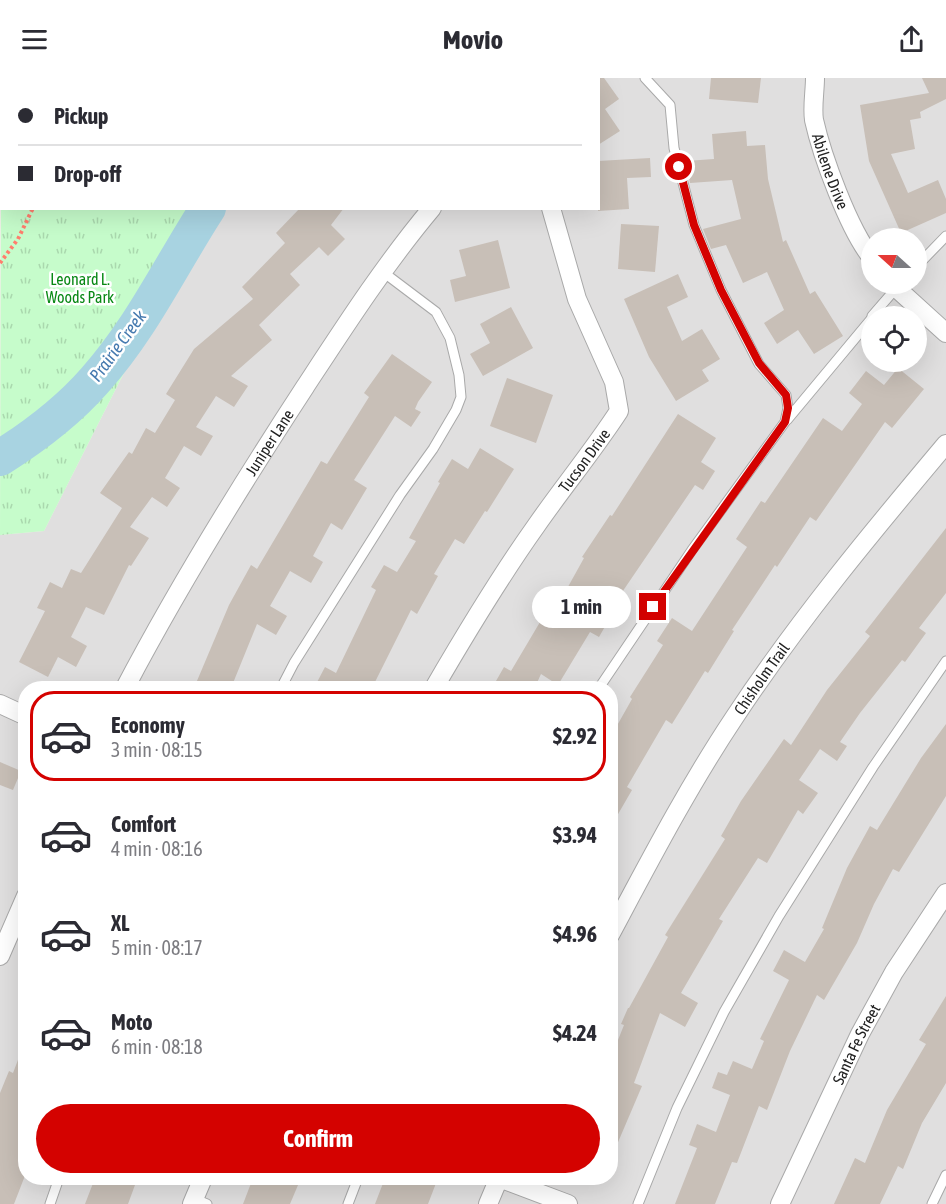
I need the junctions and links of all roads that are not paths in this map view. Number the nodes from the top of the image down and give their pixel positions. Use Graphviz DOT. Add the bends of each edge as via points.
graph roads {
  1 [pos="645,78"];
  2 [pos="815,78"];
  3 [pos="430,210"];
  4 [pos="552,210"];
  5 [pos="946,236"];
  6 [pos="861,245"];
  7 [pos="927,256"];
  8 [pos="383,272"];
  9 [pos="905,294"];
  10 [pos="861,330"];
  11 [pos="946,333"];
  12 [pos="785,422"];
  13 [pos="946,444"];
  14 [pos="946,661"];
  15 [pos="129,681"];
  16 [pos="284,681"];
  17 [pos="438,681"];
  18 [pos="604,681"];
  19 [pos="0,704"];
  20 [pos="18,712"];
  21 [pos="946,893"];
  22 [pos="18,914"];
  23 [pos="618,920"];
  24 [pos="0,956"];
  25 [pos="946,1175"];
  26 [pos="57,1185"];
  27 [pos="202,1185"];
  28 [pos="355,1185"];
  29 [pos="496,1185"];
  30 [pos="518,1185"];
  31 [pos="198,1202"];
  32 [pos="50,1204"];
  33 [pos="348,1204"];
  34 [pos="488,1204"];
  35 [pos="568,1204"];
  36 [pos="638,1204"];
  37 [pos="780,1204"];
  38 [pos="932,1204"];
  1 -- 12 [label="lane" via="670,105 674,148 694,225 721,290 759,363 786,395"];
  2 -- 6 [label="street, Abilene Drive" via="814,118 832,178"];
  3 -- 8 [label="street, Juniper Lane"];
  4 -- 17 [label="street, Tucson Drive" via="577,299 614,382 619,411 534,528"];
  5 -- 7 [label="lane"];
  8 -- 15 [label="street, Juniper Lane" via="208,539"];
  8 -- 16 [label="lane" via="436,312 450,338 461,397 433,449"];
  9 -- 11 [label="street"];
  10 -- 12 [label="lane"];
  12 -- 18 [label="lane"];
  13 -- 23 [label="street, Chisholm Trail" via="796,628 733,719 662,837"];
  14 -- 36 [label="lane" via="867,776 730,1002 677,1108"];
  19 -- 20 [label="street"];
  21 -- 37 [label="street, Santa Fe Street" via="894,972 860,1034"];
  22 -- 24 [label="street"];
  25 -- 38 [label="lane"];
  26 -- 32 [label="lane"];
  27 -- 31 [label="street"];
  28 -- 33 [label="lane"];
  29 -- 34 [label="street"];
  30 -- 35 [label="street"];
}
